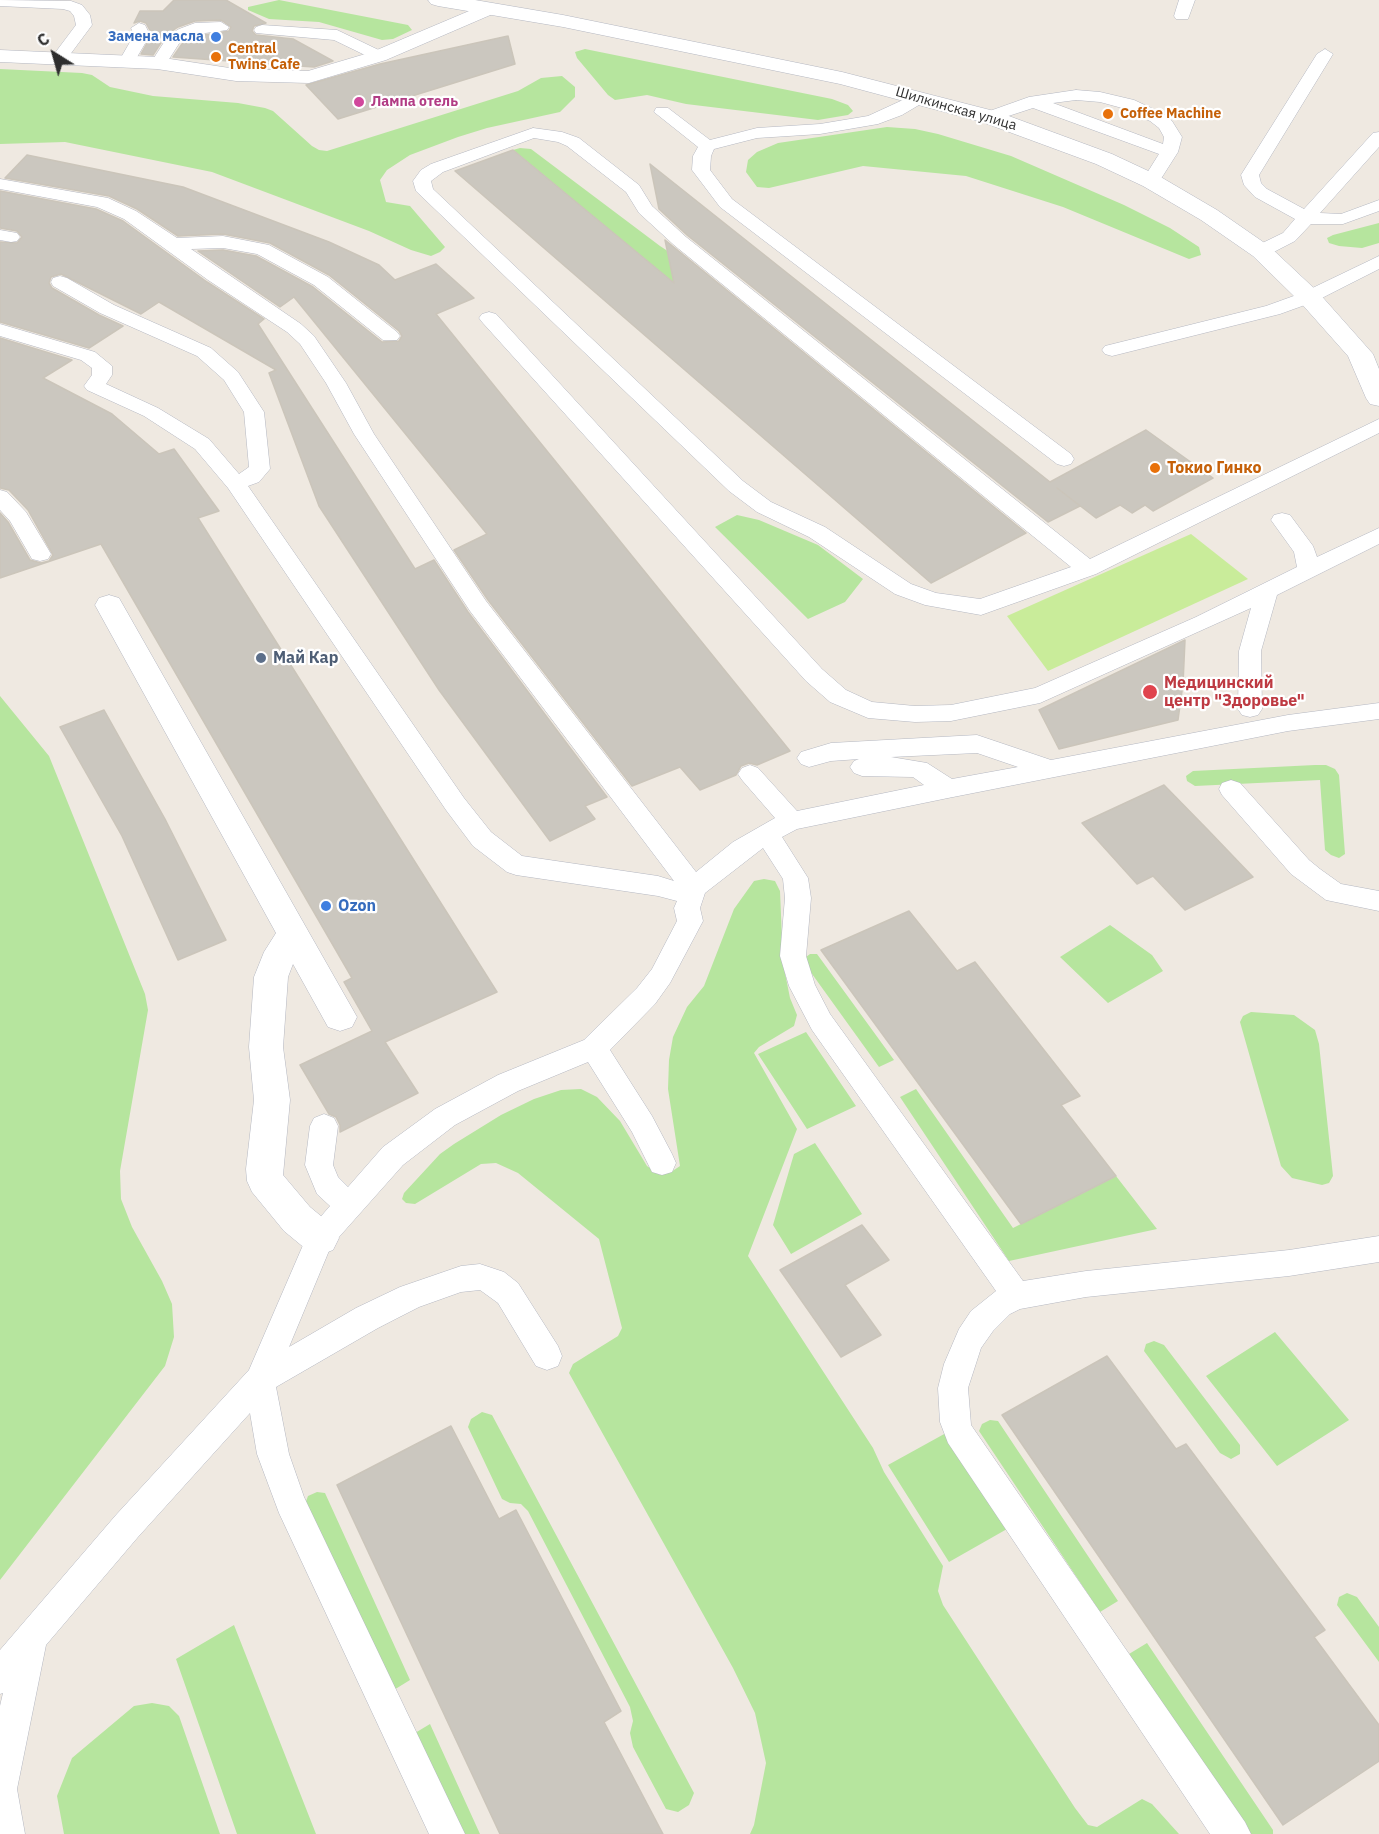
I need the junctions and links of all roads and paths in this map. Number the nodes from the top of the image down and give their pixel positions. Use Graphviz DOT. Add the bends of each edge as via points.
graph roads {
  1 [pos="438,0"];
  2 [pos="1187,0"];
  3 [pos="0,1"];
  4 [pos="488,9"];
  5 [pos="1182,16"];
  6 [pos="221,27"];
  7 [pos="139,28"];
  8 [pos="262,30"];
  9 [pos="1325,54"];
  10 [pos="0,56"];
  11 [pos="379,56"];
  12 [pos="60,57"];
  13 [pos="127,61"];
  14 [pos="158,64"];
  15 [pos="918,98"];
  16 [pos="1033,102"];
  17 [pos="662,112"];
  18 [pos="990,117"];
  19 [pos="1379,137"];
  20 [pos="707,146"];
  21 [pos="1169,152"];
  22 [pos="1151,181"];
  23 [pos="0,184"];
  24 [pos="1379,205"];
  25 [pos="1307,218"];
  26 [pos="172,244"];
  27 [pos="1262,251"];
  28 [pos="1379,262"];
  29 [pos="60,282"];
  30 [pos="1309,297"];
  31 [pos="489,318"];
  32 [pos="0,330"];
  33 [pos="390,336"];
  34 [pos="1112,350"];
  35 [pos="1379,398"];
  36 [pos="1379,425"];
  37 [pos="1064,459"];
  38 [pos="235,483"];
  39 [pos="0,497"];
  40 [pos="1282,520"];
  41 [pos="1379,535"];
  42 [pos="40,554"];
  43 [pos="1088,569"];
  44 [pos="1308,570"];
  45 [pos="1267,590"];
  46 [pos="110,605"];
  47 [pos="1250,709"];
  48 [pos="1379,711"];
  49 [pos="1049,769"];
  50 [pos="750,774"];
  51 [pos="948,789"];
  52 [pos="1231,789"];
  53 [pos="780,827"];
  54 [pos="692,892"];
  55 [pos="1379,901"];
  56 [pos="294,935"];
  57 [pos="340,1017"];
  58 [pos="594,1048"];
  59 [pos="324,1126"];
  60 [pos="662,1163"];
  61 [pos="349,1206"];
  62 [pos="320,1238"];
  63 [pos="1379,1249"];
  64 [pos="1016,1296"];
  65 [pos="547,1356"];
  66 [pos="260,1380"];
  67 [pos="31,1636"];
  68 [pos="0,1677"];
  69 [pos="0,1789"];
  70 [pos="7,1834"];
  71 [pos="447,1834"];
  72 [pos="1233,1834"];
  1 -- 4 [label="street, Шилкинская улица"];
  2 -- 5 [label="lane"];
  3 -- 12 [label="lane" via="76,8 84,25"];
  4 -- 11 [label="street"];
  4 -- 15 [label="street, Шилкинская улица" via="771,63"];
  6 -- 14 [label="lane" via="184,32 174,39"];
  7 -- 13 [label="lane" via="142,35"];
  8 -- 11 [label="lane" via="336,35"];
  9 -- 25 [label="lane" via="1250,175 1261,193"];
  10 -- 12 [label="street"];
  11 -- 14 [label="street" via="309,77 236,75"];
  12 -- 13 [label="street"];
  13 -- 14 [label="street"];
  15 -- 18 [label="street, Шилкинская улица"];
  15 -- 20 [label="lane" via="872,120 820,129 757,133"];
  16 -- 18 [label="lane"];
  16 -- 21 [label="lane"];
  16 -- 21 [label="lane" via="1076,95 1128,104 1166,125 1173,137"];
  17 -- 20 [label="lane"];
  18 -- 22 [label="street, Шилкинская улица"];
  19 -- 25 [label="lane"];
  20 -- 37 [label="lane" via="701,170 726,203"];
  21 -- 22 [label="lane"];
  22 -- 27 [label="street, Шилкинская улица"];
  23 -- 26 [label="lane" via="102,202 130,215"];
  24 -- 25 [label="lane" via="1343,219"];
  25 -- 27 [label="lane" via="1289,237"];
  26 -- 33 [label="lane" via="223,242 262,249 321,281"];
  26 -- 54 [label="lane" via="307,340 478,606"];
  27 -- 30 [label="street, Шилкинская улица"];
  28 -- 30 [label="lane"];
  29 -- 38 [label="lane" via="107,309 204,352 231,376 254,412 260,469 252,477"];
  30 -- 34 [label="lane" via="1262,313"];
  30 -- 35 [label="street, Шилкинская улица" via="1360,354"];
  31 -- 45 [label="lane" via="814,675 838,696 868,710 951,713 1040,694"];
  32 -- 38 [label="lane" via="88,356 102,366 102,375 94,386 152,412 202,444"];
  36 -- 43 [label="lane"];
  38 -- 54 [label="lane" via="482,839 516,865"];
  39 -- 42 [label="lane" via="18,517"];
  40 -- 44 [label="lane" via="1305,551"];
  41 -- 44 [label="lane"];
  43 -- 43 [label="lane" via="981,607 933,600 903,589 817,532 764,507 736,486 445,211 425,191 422,181 426,174 533,133 573,142 633,189 645,209 680,241"];
  44 -- 45 [label="lane"];
  45 -- 47 [label="lane" via="1250,651"];
  46 -- 56 [label="street"];
  48 -- 49 [label="lane" via="1288,723"];
  49 -- 51 [label="lane"];
  49 -- 51 [label="lane" via="977,744 801,757 804,765 816,770 908,766 933,776"];
  50 -- 53 [label="lane"];
  51 -- 53 [label="lane"];
  52 -- 55 [label="lane" via="1311,876 1335,893"];
  53 -- 54 [label="lane" via="742,849"];
  53 -- 64 [label="lane" via="798,898 793,956 802,986 846,1058"];
  54 -- 58 [label="lane" via="687,908 690,921 661,976"];
  56 -- 57 [label="street"];
  56 -- 62 [label="street" via="281,952 271,977 266,1047 272,1100 265,1181 297,1219"];
  58 -- 60 [label="lane"];
  58 -- 61 [label="lane" via="508,1083 445,1117 393,1156"];
  59 -- 61 [label="lane" via="319,1166 327,1185"];
  61 -- 62 [label="lane"];
  62 -- 66 [label="lane"];
  63 -- 64 [label="lane"];
  64 -- 72 [label="lane" via="1000,1304 970,1339 953,1388 954,1422"];
  65 -- 66 [label="lane" via="508,1293 494,1281 480,1277 461,1279 410,1297"];
  66 -- 67 [label="lane"];
  66 -- 71 [label="lane" via="273,1454 290,1502"];
  67 -- 68 [label="lane"];
  67 -- 69 [label="lane"];
  69 -- 70 [label="lane"];
}
